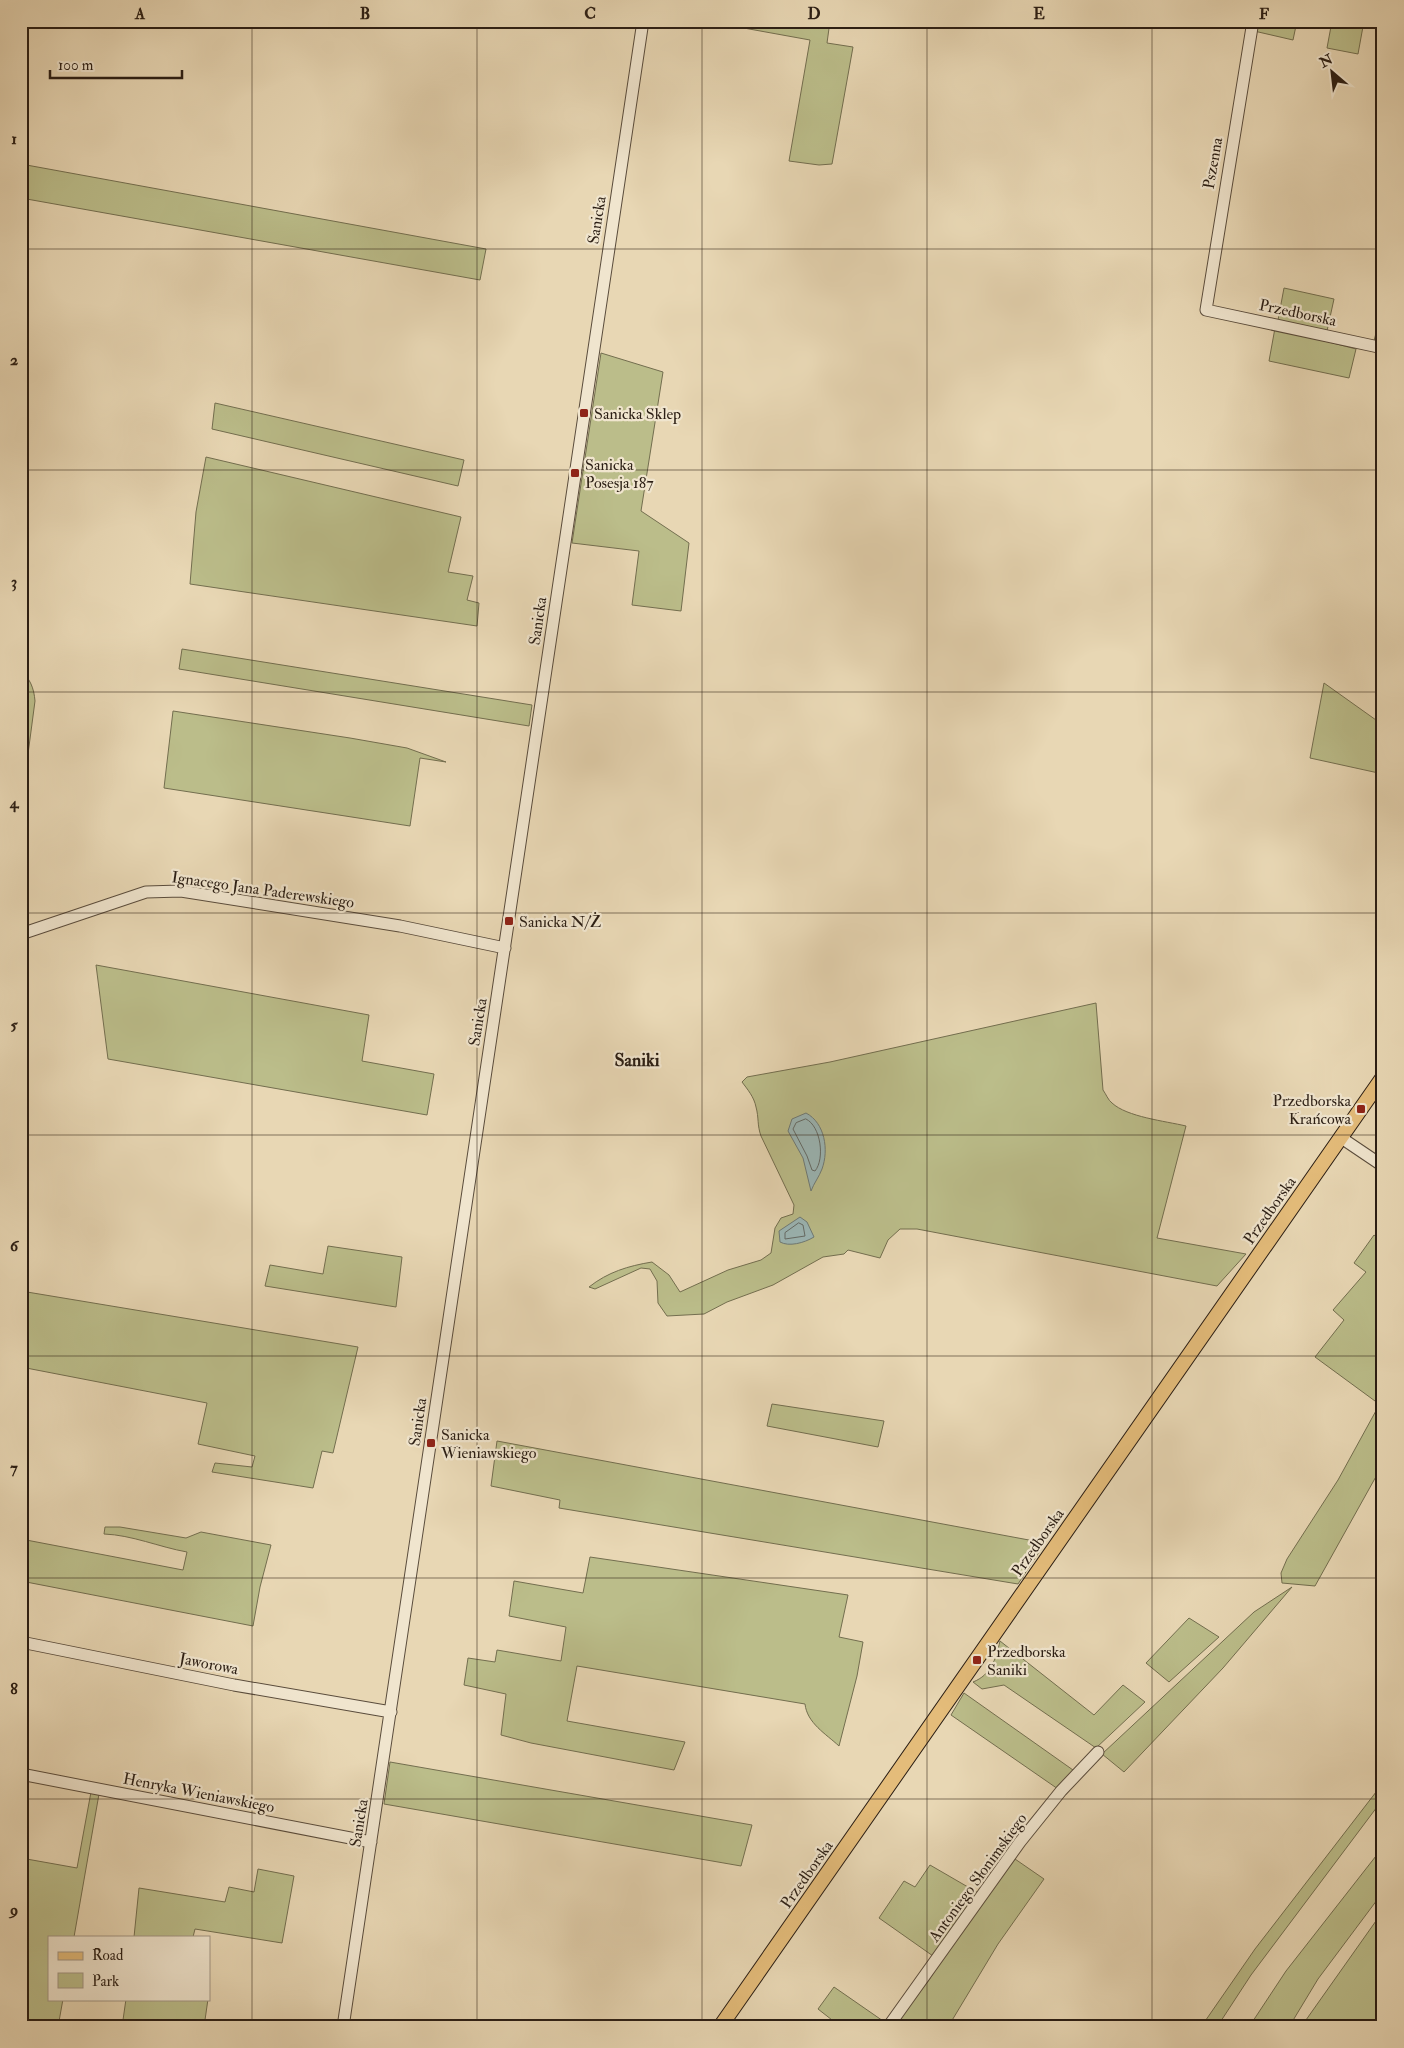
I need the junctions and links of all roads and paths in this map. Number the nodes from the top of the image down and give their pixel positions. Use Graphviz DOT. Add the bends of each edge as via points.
graph roads {
  1 [pos="643,21"];
  2 [pos="1253,21"];
  3 [pos="1206,310"];
  4 [pos="1383,348"];
  5 [pos="21,934"];
  6 [pos="505,948"];
  7 [pos="1383,1077"];
  8 [pos="1340,1137"];
  9 [pos="1383,1166"];
  10 [pos="21,1642"];
  11 [pos="391,1712"];
  12 [pos="1098,1752"];
  13 [pos="21,1774"];
  14 [pos="371,1842"];
  15 [pos="343,2027"];
  16 [pos="720,2027"];
  17 [pos="888,2027"];
  1 -- 6 [label="street, Sanicka"];
  2 -- 3 [label="street, Pszenna"];
  3 -- 4 [label="street, Przedborska"];
  5 -- 6 [label="street, Ignacego Jana Paderewskiego" via="146,892 181,891 400,926"];
  6 -- 11 [label="street, Sanicka"];
  7 -- 8 [label="main road, Przedborska"];
  8 -- 9 [label="street"];
  8 -- 16 [label="main road, Przedborska"];
  10 -- 11 [label="street, Jaworowa" via="234,1685"];
  11 -- 14 [label="street, Sanicka"];
  12 -- 17 [label="street, Antoniego Słonimskiego" via="1020,1842"];
  13 -- 14 [label="street, Henryka Wieniawskiego"];
  14 -- 15 [label="street, Sanicka"];
}
